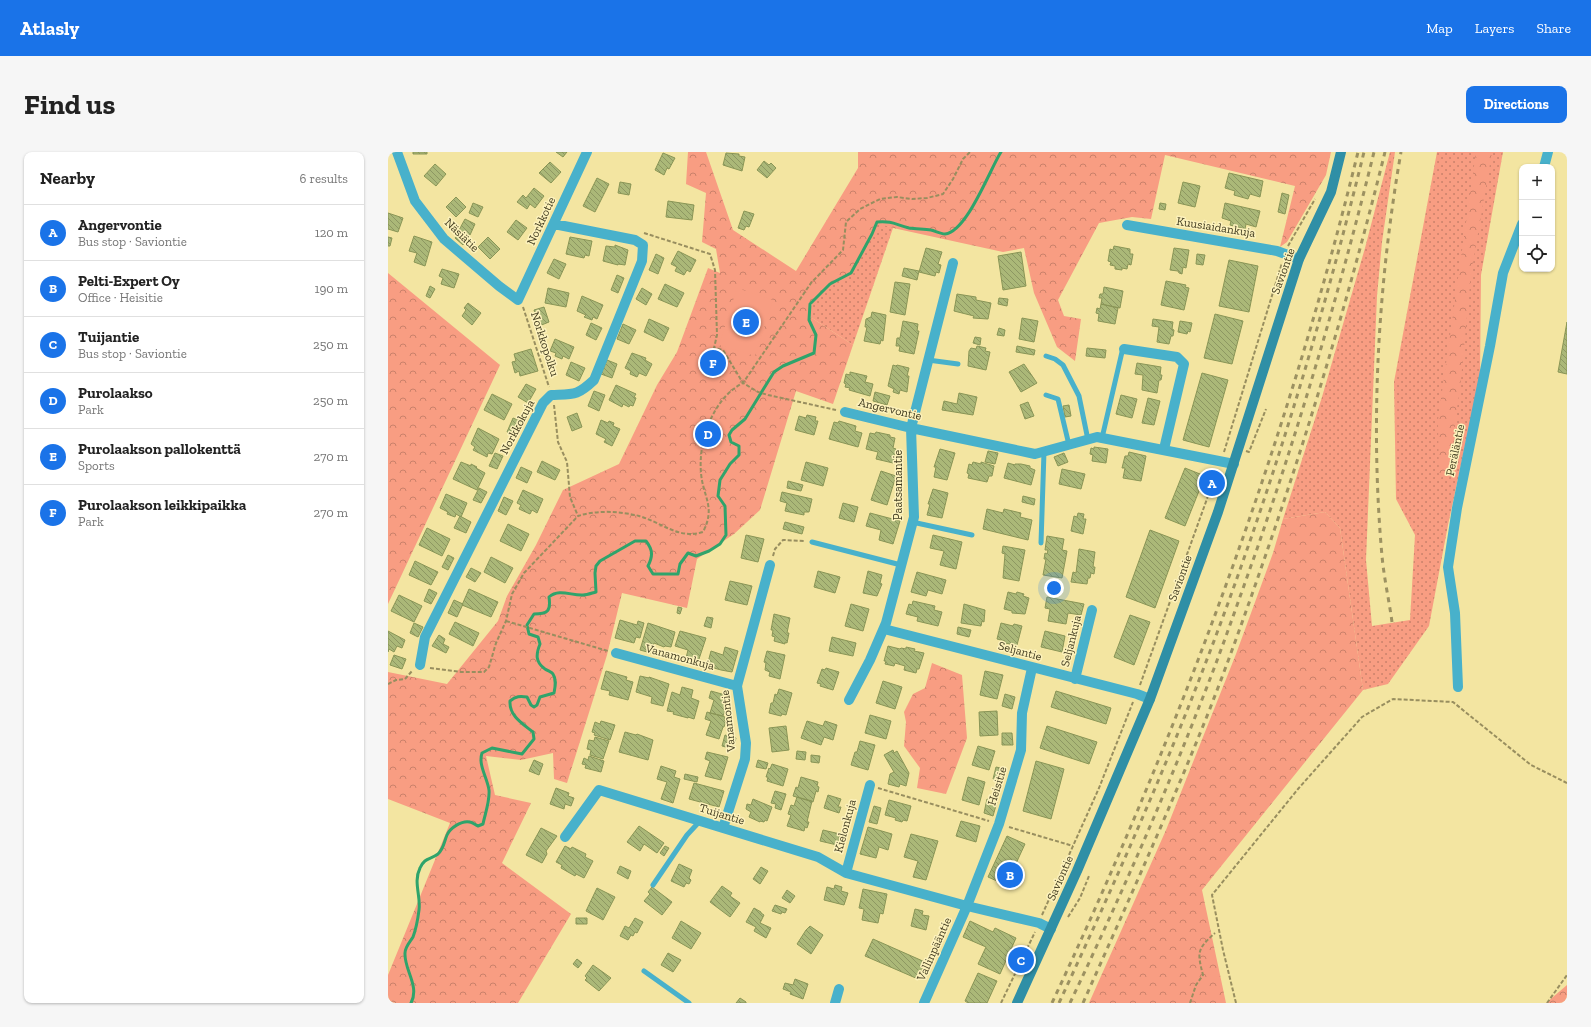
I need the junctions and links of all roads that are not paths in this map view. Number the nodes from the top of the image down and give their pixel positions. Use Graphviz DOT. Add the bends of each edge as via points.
graph roads {
  1 [pos="397,152"];
  2 [pos="588,152"];
  3 [pos="1341,152"];
  4 [pos="1548,152"];
  5 [pos="1545,164"];
  6 [pos="554,224"];
  7 [pos="1127,225"];
  8 [pos="1519,232"];
  9 [pos="1299,259"];
  10 [pos="953,263"];
  11 [pos="518,300"];
  12 [pos="1123,351"];
  13 [pos="1046,356"];
  14 [pos="928,360"];
  15 [pos="958,364"];
  16 [pos="1046,395"];
  17 [pos="845,412"];
  18 [pos="911,428"];
  19 [pos="1102,438"];
  20 [pos="1088,440"];
  21 [pos="1069,445"];
  22 [pos="1164,449"];
  23 [pos="1044,452"];
  24 [pos="1234,464"];
  25 [pos="912,522"];
  26 [pos="972,535"];
  27 [pos="812,542"];
  28 [pos="1041,543"];
  29 [pos="770,565"];
  30 [pos="902,565"];
  31 [pos="1092,610"];
  32 [pos="884,629"];
  33 [pos="616,653"];
  34 [pos="420,664"];
  35 [pos="1032,668"];
  36 [pos="1075,679"];
  37 [pos="737,686"];
  38 [pos="1458,687"];
  39 [pos="1150,699"];
  40 [pos="849,700"];
  41 [pos="870,785"];
  42 [pos="700,821"];
  43 [pos="723,828"];
  44 [pos="565,837"];
  45 [pos="846,873"];
  46 [pos="653,885"];
  47 [pos="967,906"];
  48 [pos="1051,929"];
  49 [pos="644,971"];
  50 [pos="839,989"];
  51 [pos="689,1003"];
  52 [pos="835,1003"];
  53 [pos="924,1003"];
  54 [pos="1017,1003"];
  1 -- 11 [label="street, Näsiätie" via="415,201 444,239"];
  2 -- 6 [label="street, Norkkotie"];
  3 -- 9 [label="main road, Saviontie" via="1331,192"];
  4 -- 5 [label="street"];
  6 -- 11 [label="street, Norkkotie"];
  6 -- 34 [label="street, Norkkokuja" via="636,240 643,246 642,261 594,380 582,391 552,395 543,403 425,637"];
  7 -- 9 [label="street, Kuusiaidankuja" via="1225,241 1285,253"];
  8 -- 38 [label="street, Peräläntie" via="1503,273 1457,508 1448,567 1455,613"];
  9 -- 24 [label="main road, Saviontie"];
  10 -- 14 [label="street, Paatsamantie"];
  12 -- 19 [label="lane"];
  12 -- 22 [label="street" via="1177,357 1184,364"];
  13 -- 20 [label="lane" via="1063,365 1079,396"];
  14 -- 15 [label="lane"];
  14 -- 18 [label="street, Paatsamantie"];
  16 -- 21 [label="lane" via="1058,399"];
  17 -- 18 [label="street, Angervontie"];
  18 -- 23 [label="street, Angervontie" via="1035,454"];
  18 -- 25 [label="street, Paatsamantie" via="914,517"];
  19 -- 20 [label="street, Angervontie"];
  19 -- 22 [label="street, Angervontie"];
  20 -- 21 [label="street, Angervontie"];
  21 -- 23 [label="street, Angervontie"];
  22 -- 24 [label="street, Angervontie"];
  23 -- 28 [label="lane"];
  24 -- 39 [label="main road, Saviontie"];
  25 -- 26 [label="lane"];
  25 -- 30 [label="street, Paatsamantie"];
  27 -- 30 [label="lane"];
  29 -- 37 [label="street, Vanamontie"];
  30 -- 32 [label="street, Paatsamantie"];
  31 -- 36 [label="street, Seljankuja"];
  32 -- 35 [label="street, Seljantie"];
  32 -- 40 [label="street, Paatsamantie"];
  33 -- 37 [label="street, Vanamonkuja"];
  35 -- 36 [label="street, Seljantie"];
  35 -- 47 [label="street, Heisitie" via="1022,713 1021,750 999,824"];
  36 -- 39 [label="street, Seljantie"];
  37 -- 43 [label="street, Vanamontie" via="746,743 745,759"];
  39 -- 48 [label="main road, Saviontie"];
  41 -- 45 [label="street, Kielonkuja"];
  42 -- 43 [label="street, Tuijantie"];
  42 -- 44 [label="street, Tuijantie" via="599,790"];
  42 -- 46 [label="lane" via="686,835"];
  43 -- 45 [label="street, Tuijantie" via="818,857"];
  45 -- 47 [label="street, Tuijantie"];
  47 -- 48 [label="street, Tuijantie" via="1039,923"];
  47 -- 53 [label="street, Vallinpääntie"];
  48 -- 54 [label="main road, Saviontie"];
  49 -- 51 [label="lane"];
  50 -- 52 [label="street"];
}
